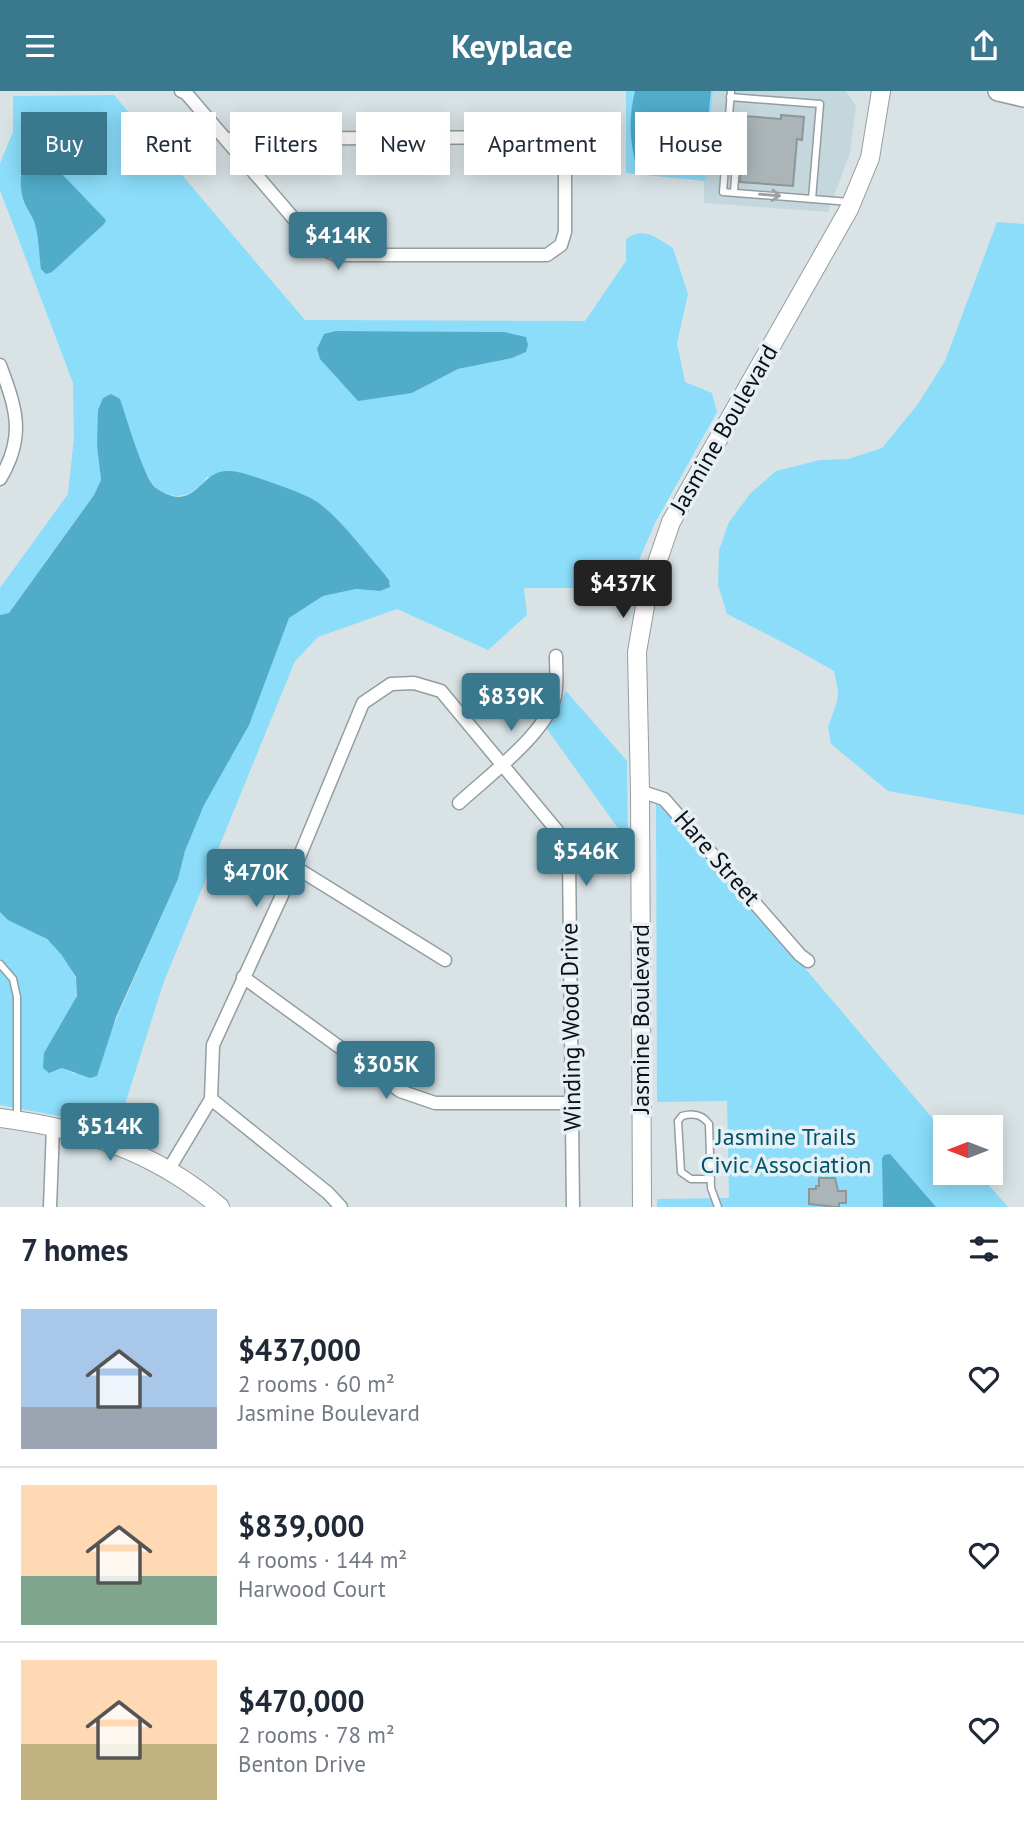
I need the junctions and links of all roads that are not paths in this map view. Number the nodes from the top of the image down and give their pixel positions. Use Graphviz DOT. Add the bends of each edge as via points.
graph roads {
  1 [pos="181,91"];
  2 [pos="881,91"];
  3 [pos="998,91"];
  4 [pos="731,94"];
  5 [pos="1024,97"];
  6 [pos="730,112"];
  7 [pos="227,139"];
  8 [pos="724,175"];
  9 [pos="735,175"];
  10 [pos="734,193"];
  11 [pos="812,199"];
  12 [pos="852,202"];
  13 [pos="0,365"];
  14 [pos="4,466"];
  15 [pos="0,479"];
  16 [pos="556,656"];
  17 [pos="500,764"];
  18 [pos="640,791"];
  19 [pos="459,803"];
  20 [pos="295,867"];
  21 [pos="444,960"];
  22 [pos="808,961"];
  23 [pos="0,964"];
  24 [pos="243,977"];
  25 [pos="211,1099"];
  26 [pos="571,1103"];
  27 [pos="8,1119"];
  28 [pos="53,1127"];
  29 [pos="169,1169"];
  30 [pos="711,1179"];
  31 [pos="50,1207"];
  32 [pos="220,1207"];
  33 [pos="341,1207"];
  34 [pos="573,1207"];
  35 [pos="642,1207"];
  36 [pos="719,1207"];
  1 -- 7 [label="street"];
  2 -- 12 [label="street, Jasmine Boulevard" via="870,158"];
  3 -- 5 [label="main road"];
  4 -- 6 [label="lane"];
  4 -- 11 [label="lane" via="820,104"];
  7 -- 7 [label="street" via="545,137 558,142 565,153 565,232 561,245 547,255 336,255 318,247"];
  8 -- 10 [label="lane" via="723,192"];
  9 -- 10 [label="lane"];
  10 -- 11 [label="lane, one-way"];
  11 -- 12 [label="lane"];
  12 -- 18 [label="street, Jasmine Boulevard" via="671,522 648,589 638,652"];
  13 -- 14 [label="street" via="17,423 16,444"];
  14 -- 15 [label="street"];
  16 -- 17 [label="street" via="554,699 531,737"];
  17 -- 19 [label="street"];
  17 -- 20 [label="street, Winding Wood Drive" via="441,691 414,683 391,684 363,703"];
  17 -- 26 [label="street, Winding Wood Drive" via="559,833 569,856"];
  18 -- 22 [label="street, Hare Street" via="664,799"];
  18 -- 35 [label="street, Jasmine Boulevard"];
  20 -- 21 [label="street"];
  20 -- 24 [label="street"];
  23 -- 27 [label="lane" via="13,979 16,997"];
  24 -- 25 [label="street" via="213,1045"];
  24 -- 26 [label="street" via="400,1091 435,1103"];
  25 -- 29 [label="street"];
  25 -- 33 [label="street"];
  26 -- 34 [label="street, Winding Wood Drive"];
  27 -- 28 [label="street"];
  28 -- 29 [label="street" via="110,1141"];
  28 -- 31 [label="street"];
  29 -- 32 [label="street"];
  30 -- 30 [label="lane" via="709,1124 697,1115 682,1116 678,1121 681,1172 691,1179"];
  30 -- 36 [label="lane"];
}
